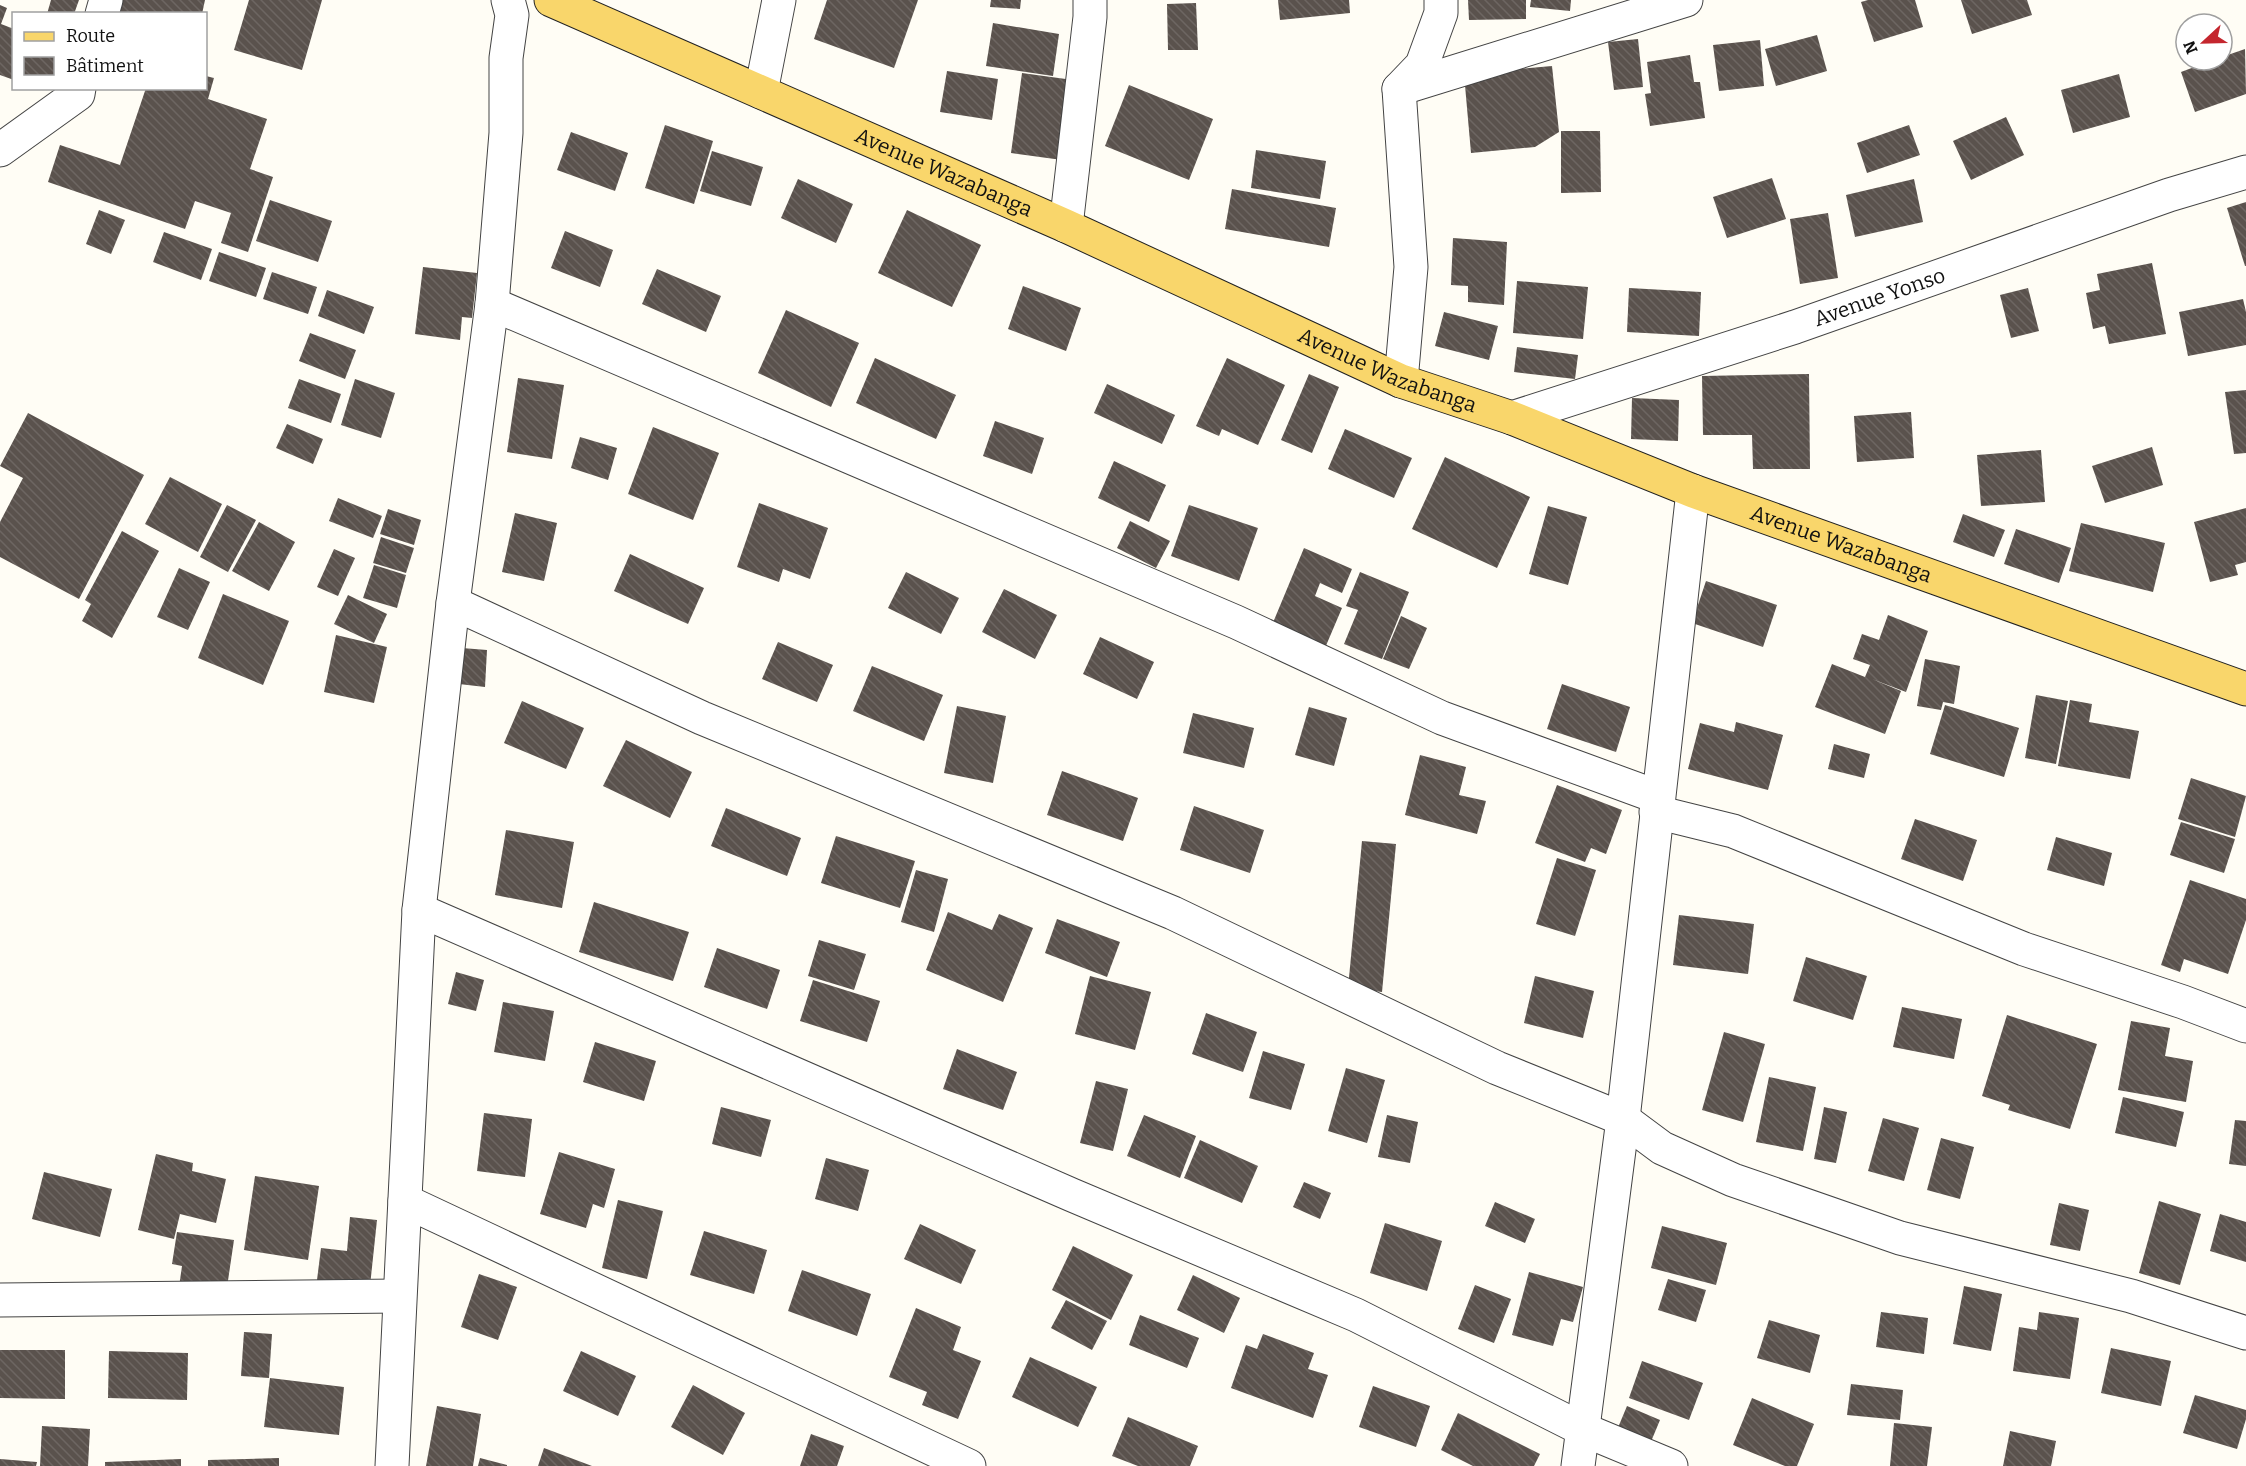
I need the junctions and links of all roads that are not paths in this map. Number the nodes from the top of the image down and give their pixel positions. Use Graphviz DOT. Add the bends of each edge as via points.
graph roads {
  1 [pos="508,0"];
  2 [pos="550,0"];
  3 [pos="779,0"];
  4 [pos="1090,0"];
  5 [pos="1441,0"];
  6 [pos="1686,0"];
  7 [pos="1400,89"];
  8 [pos="79,90"];
  9 [pos="761,92"];
  10 [pos="0,150"];
  11 [pos="2246,172"];
  12 [pos="1066,226"];
  13 [pos="492,304"];
  14 [pos="1401,381"];
  15 [pos="1512,418"];
  16 [pos="1693,491"];
  17 [pos="453,603"];
  18 [pos="2246,689"];
  19 [pos="1657,805"];
  20 [pos="419,910"];
  21 [pos="2246,1026"];
  22 [pos="1623,1119"];
  23 [pos="405,1201"];
  24 [pos="399,1296"];
  25 [pos="0,1300"];
  26 [pos="2246,1334"];
  27 [pos="1582,1429"];
  28 [pos="392,1466"];
  29 [pos="969,1466"];
  30 [pos="1578,1466"];
  31 [pos="1671,1466"];
  1 -- 13 [label="street" via="512,15 506,58 506,133"];
  2 -- 9 [label="main road, Avenue Wazabanga"];
  3 -- 9 [label="street"];
  4 -- 12 [label="street"];
  5 -- 7 [label="street" via="1441,13 1422,65"];
  6 -- 7 [label="street"];
  7 -- 14 [label="street" via="1411,267"];
  8 -- 10 [label="street"];
  9 -- 12 [label="main road, Avenue Wazabanga"];
  11 -- 15 [label="street, Avenue Yonso" via="2169,195 1795,327"];
  12 -- 14 [label="main road, Avenue Wazabanga"];
  13 -- 17 [label="street"];
  13 -- 19 [label="street" via="1236,622 1442,718"];
  14 -- 15 [label="main road, Avenue Wazabanga"];
  15 -- 16 [label="main road, Avenue Wazabanga"];
  16 -- 18 [label="main road, Avenue Wazabanga"];
  16 -- 19 [label="street"];
  17 -- 20 [label="street"];
  17 -- 22 [label="street" via="702,718 1173,913 1497,1068"];
  19 -- 21 [label="street" via="1733,831 2025,949"];
  19 -- 22 [label="street"];
  20 -- 23 [label="street"];
  20 -- 27 [label="street" via="1356,1315"];
  22 -- 26 [label="street" via="1662,1148 1733,1180 1900,1238 2131,1296"];
  22 -- 27 [label="street"];
  23 -- 24 [label="street"];
  23 -- 29 [label="street"];
  24 -- 25 [label="street"];
  24 -- 28 [label="street"];
  27 -- 30 [label="street"];
  27 -- 31 [label="street"];
}
